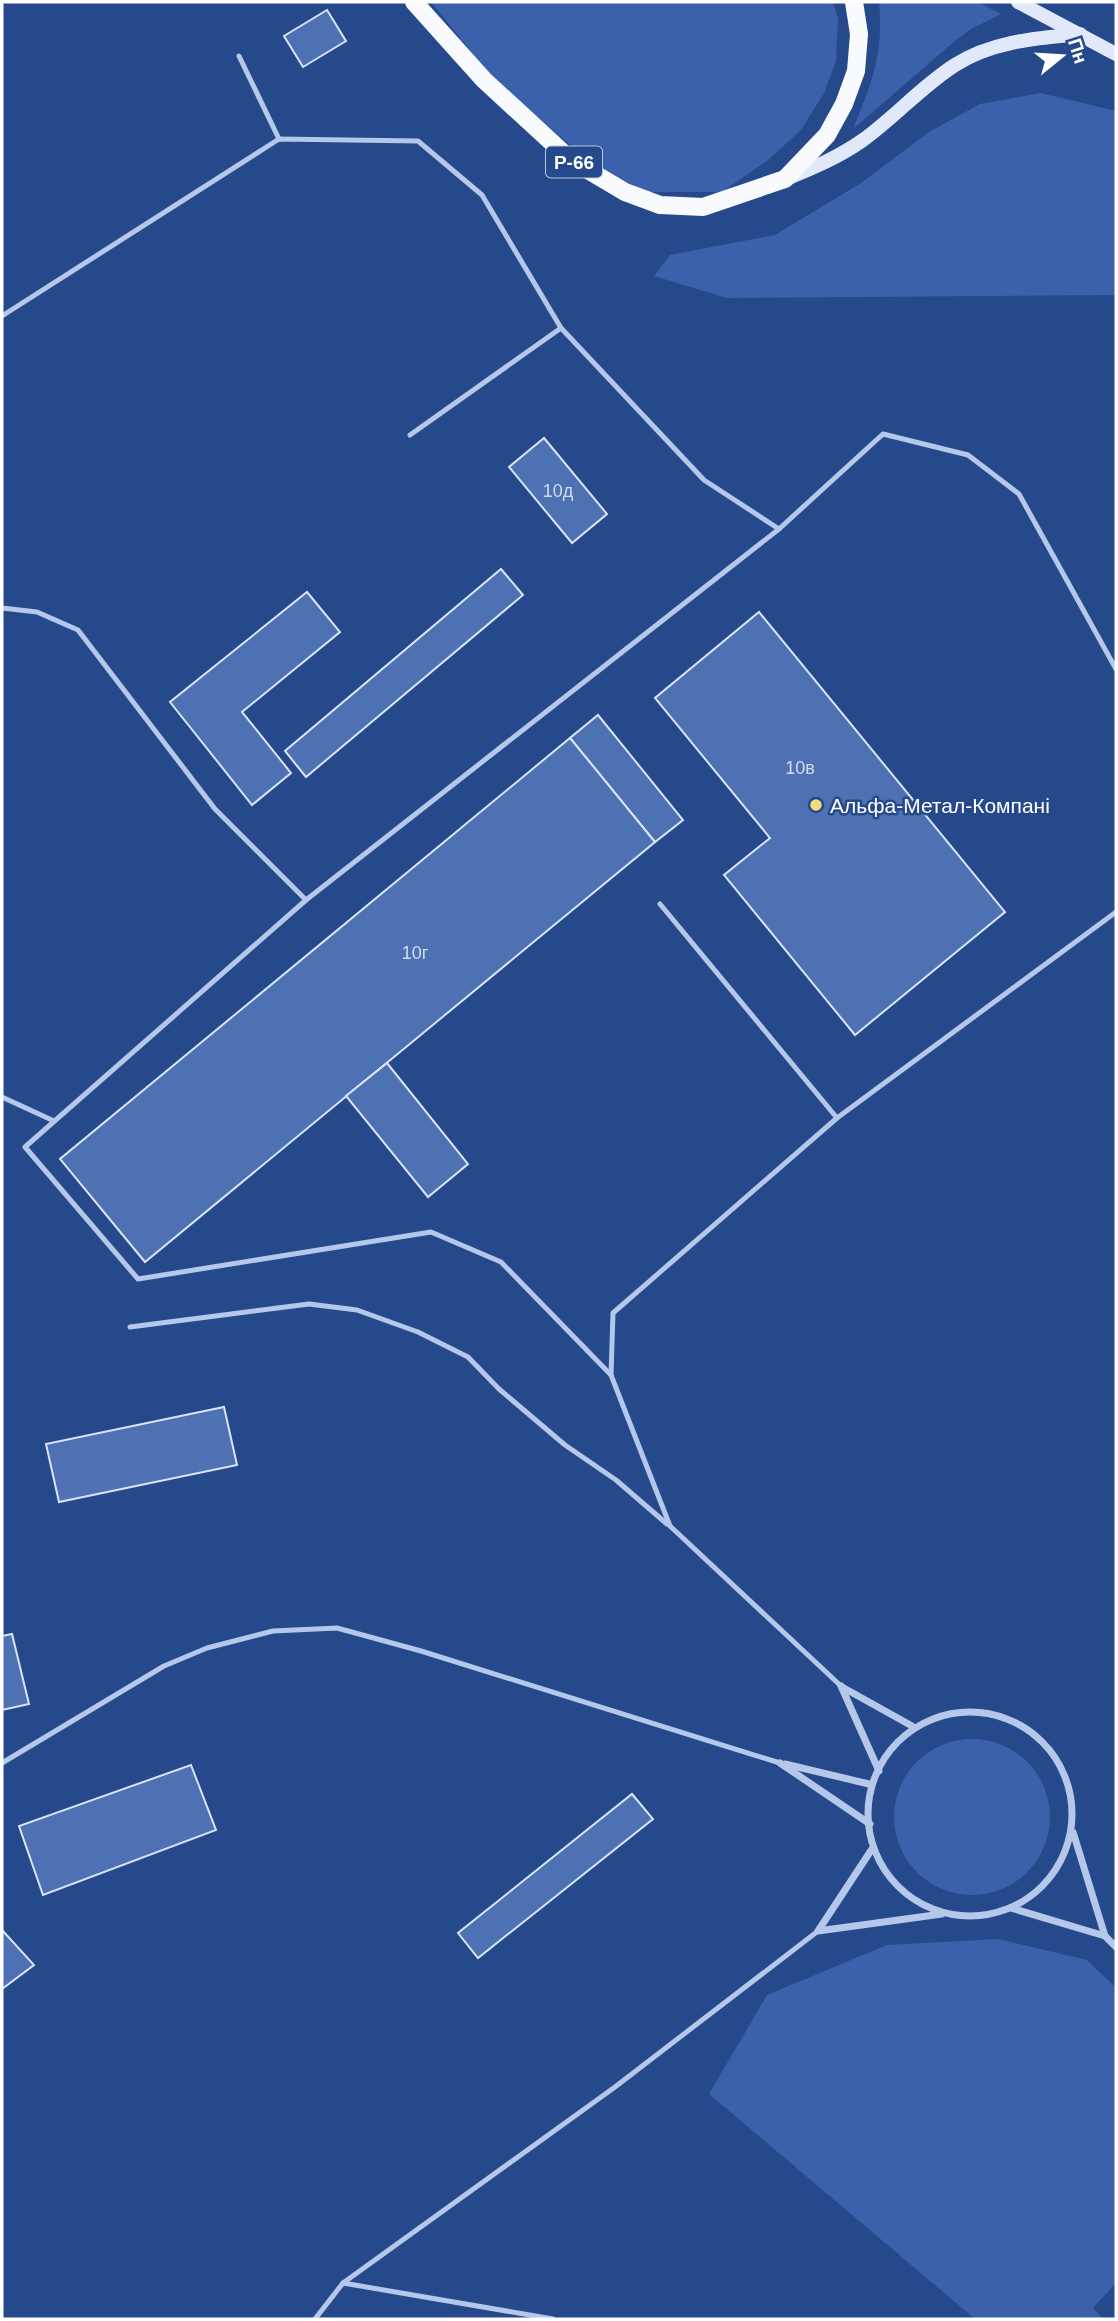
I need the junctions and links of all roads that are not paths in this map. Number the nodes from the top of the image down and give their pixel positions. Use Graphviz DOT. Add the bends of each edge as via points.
graph roads {
  1 [pos="414,2"];
  2 [pos="854,2"];
  3 [pos="1018,2"];
  4 [pos="1080,34"];
  5 [pos="1116,54"];
  6 [pos="239,56"];
  7 [pos="279,139"];
  8 [pos="785,179"];
  9 [pos="2,316"];
  10 [pos="561,328"];
  11 [pos="410,435"];
  12 [pos="779,529"];
  13 [pos="2,608"];
  14 [pos="1116,668"];
  15 [pos="306,900"];
  16 [pos="660,904"];
  17 [pos="1116,912"];
  18 [pos="2,1097"];
  19 [pos="837,1118"];
  20 [pos="54,1121"];
  21 [pos="130,1327"];
  22 [pos="611,1375"];
  23 [pos="670,1526"];
  24 [pos="841,1686"];
  25 [pos="912,1726"];
  26 [pos="2,1763"];
  27 [pos="780,1763"];
  28 [pos="879,1771"];
  29 [pos="869,1784"];
  30 [pos="870,1824"];
  31 [pos="1073,1832"];
  32 [pos="872,1849"];
  33 [pos="1011,1908"];
  34 [pos="943,1914"];
  35 [pos="818,1931"];
  36 [pos="1105,1936"];
  37 [pos="1116,1947"];
  38 [pos="343,2283"];
  39 [pos="315,2319"];
  40 [pos="553,2319"];
  1 -- 8 [label="main road, Р-66" via="484,80 571,160 625,192 660,205 703,207"];
  2 -- 8 [label="main road, Р-66" via="859,34 856,71 844,104 827,135"];
  3 -- 4 [label="main road"];
  4 -- 5 [label="main road"];
  4 -- 8 [label="main road" via="1026,39 956,64 863,139 826,163"];
  6 -- 7 [label="lane"];
  7 -- 9 [label="lane"];
  7 -- 10 [label="lane" via="418,141 482,195"];
  10 -- 11 [label="lane"];
  10 -- 12 [label="lane" via="704,480"];
  12 -- 14 [label="lane" via="883,434 968,455 1019,494"];
  12 -- 15 [label="lane"];
  13 -- 15 [label="lane" via="37,612 78,630 215,809"];
  15 -- 20 [label="lane"];
  16 -- 19 [label="lane"];
  17 -- 19 [label="lane"];
  18 -- 20 [label="lane"];
  19 -- 22 [label="lane" via="613,1313"];
  20 -- 22 [label="lane" via="26,1147 138,1279 431,1231 501,1262"];
  21 -- 23 [label="lane" via="309,1304 357,1310 418,1332 468,1357 565,1445"];
  22 -- 23 [label="lane"];
  23 -- 24 [label="lane"];
  24 -- 25 [label="street"];
  24 -- 28 [label="street"];
  25 -- 28 [label="street"];
  25 -- 31 [label="street" via="979,1709 1030,1728 1068,1777"];
  26 -- 27 [label="lane" via="164,1666 207,1648 273,1631 337,1628"];
  27 -- 29 [label="street"];
  27 -- 30 [label="street"];
  28 -- 29 [label="street"];
  29 -- 30 [label="street"];
  30 -- 32 [label="street"];
  31 -- 33 [label="street" via="1048,1884"];
  31 -- 36 [label="street"];
  32 -- 34 [label="street" via="903,1894"];
  32 -- 35 [label="street"];
  33 -- 34 [label="street" via="982,1916"];
  33 -- 36 [label="street"];
  34 -- 35 [label="street"];
  35 -- 38 [label="lane" via="615,2087"];
  36 -- 37 [label="street"];
  38 -- 39 [label="lane"];
  38 -- 40 [label="lane"];
}
